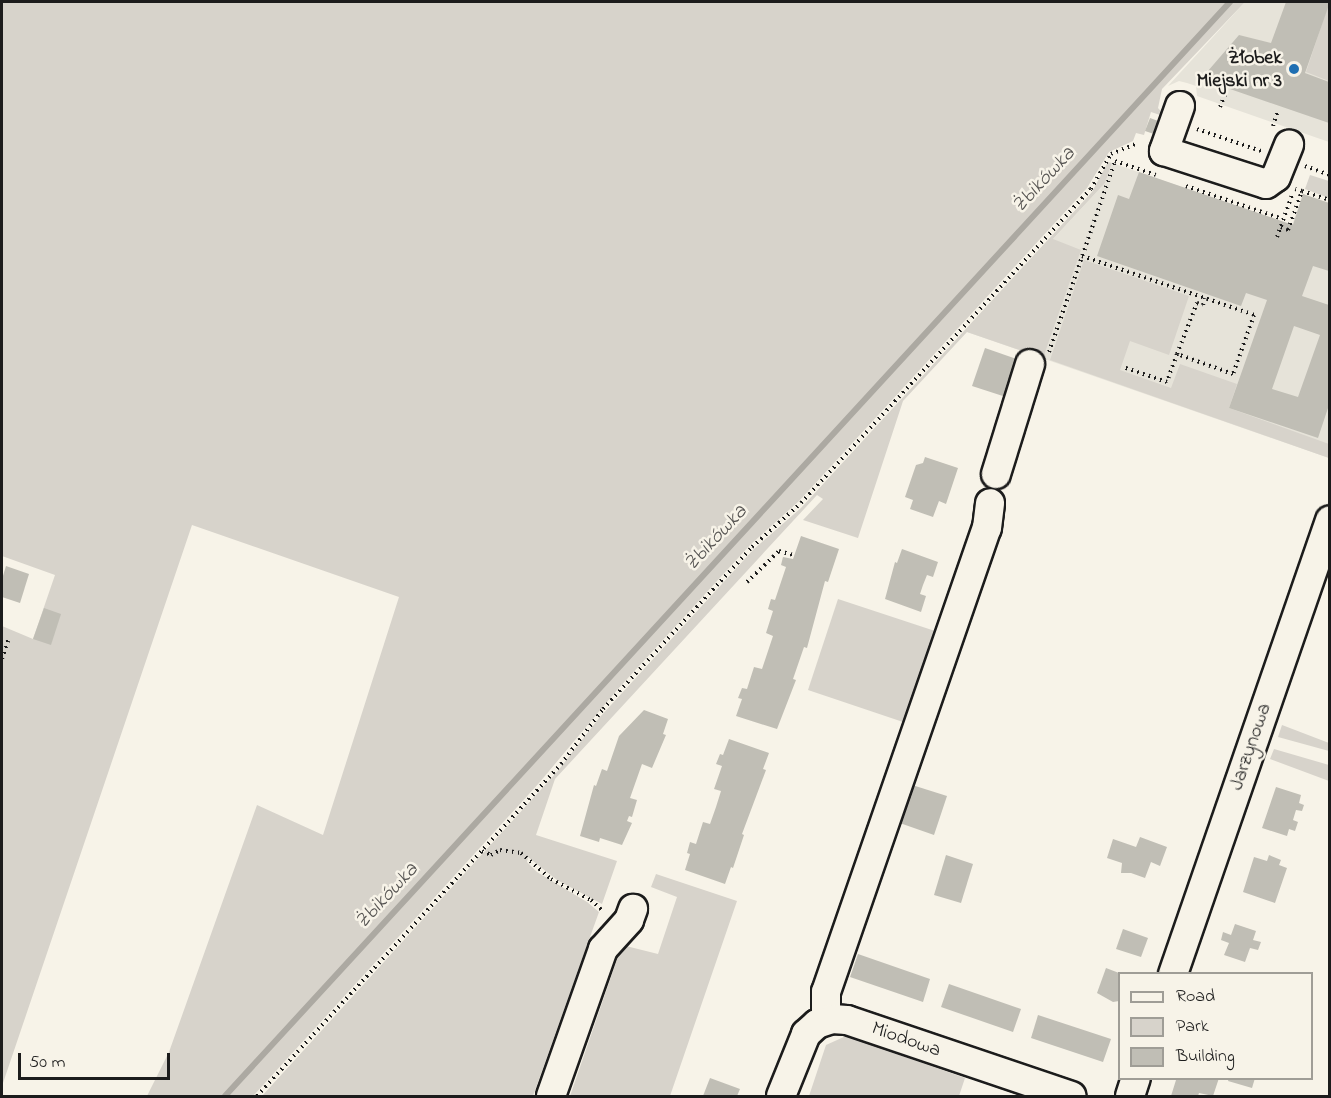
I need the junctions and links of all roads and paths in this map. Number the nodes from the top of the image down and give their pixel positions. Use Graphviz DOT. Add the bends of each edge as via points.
graph roads {
  1 [pos="1226,92"];
  2 [pos="1220,107"];
  3 [pos="1278,111"];
  4 [pos="1188,118"];
  5 [pos="1138,143"];
  6 [pos="1284,147"];
  7 [pos="1329,175"];
  8 [pos="1160,177"];
  9 [pos="1182,184"];
  10 [pos="1294,189"];
  11 [pos="1302,191"];
  12 [pos="1329,201"];
  13 [pos="1281,227"];
  14 [pos="1277,237"];
  15 [pos="1082,256"];
  16 [pos="1205,298"];
  17 [pos="1177,354"];
  18 [pos="1038,361"];
  19 [pos="1123,367"];
  20 [pos="996,474"];
  21 [pos="990,503"];
  22 [pos="1329,520"];
  23 [pos="793,555"];
  24 [pos="747,582"];
  25 [pos="9,638"];
  26 [pos="2,659"];
  27 [pos="482,851"];
  28 [pos="633,909"];
  29 [pos="603,911"];
  30 [pos="1174,972"];
  31 [pos="826,1020"];
  32 [pos="1135,1080"];
  33 [pos="257,1096"];
  34 [pos="551,1096"];
  35 [pos="780,1096"];
  36 [pos="1072,1096"];
  37 [pos="1130,1096"];
  1 -- 2 [label="path"];
  3 -- 6 [label="path"];
  4 -- 6 [label="path"];
  4 -- 6 [label="street" via="1164,151 1266,184 1276,177"];
  5 -- 27 [label="path" via="1116,150 1107,158 1091,189 801,503 752,547 610,701 561,764"];
  6 -- 7 [label="path"];
  8 -- 15 [label="path" via="1115,161"];
  9 -- 13 [label="path" via="1283,220"];
  10 -- 11 [label="path"];
  11 -- 12 [label="path"];
  11 -- 13 [label="path" via="1288,230"];
  13 -- 14 [label="path"];
  15 -- 16 [label="path"];
  15 -- 18 [label="path"];
  16 -- 17 [label="path" via="1203,305 1197,303"];
  16 -- 17 [label="path" via="1254,315 1233,374"];
  17 -- 19 [label="path" via="1167,382"];
  18 -- 20 [label="street"];
  21 -- 31 [label="street" via="987,528 826,992"];
  22 -- 30 [label="street, Jarzynowa"];
  23 -- 24 [label="path" via="779,551"];
  25 -- 26 [label="path"];
  27 -- 29 [label="path" via="491,855 500,850 521,853 551,879 591,900"];
  27 -- 33 [label="path"];
  28 -- 34 [label="street" via="629,920 603,949"];
  31 -- 35 [label="street" via="806,1034"];
  31 -- 36 [label="street, Miodowa" via="847,1020"];
  32 -- 37 [label="street"];
}
